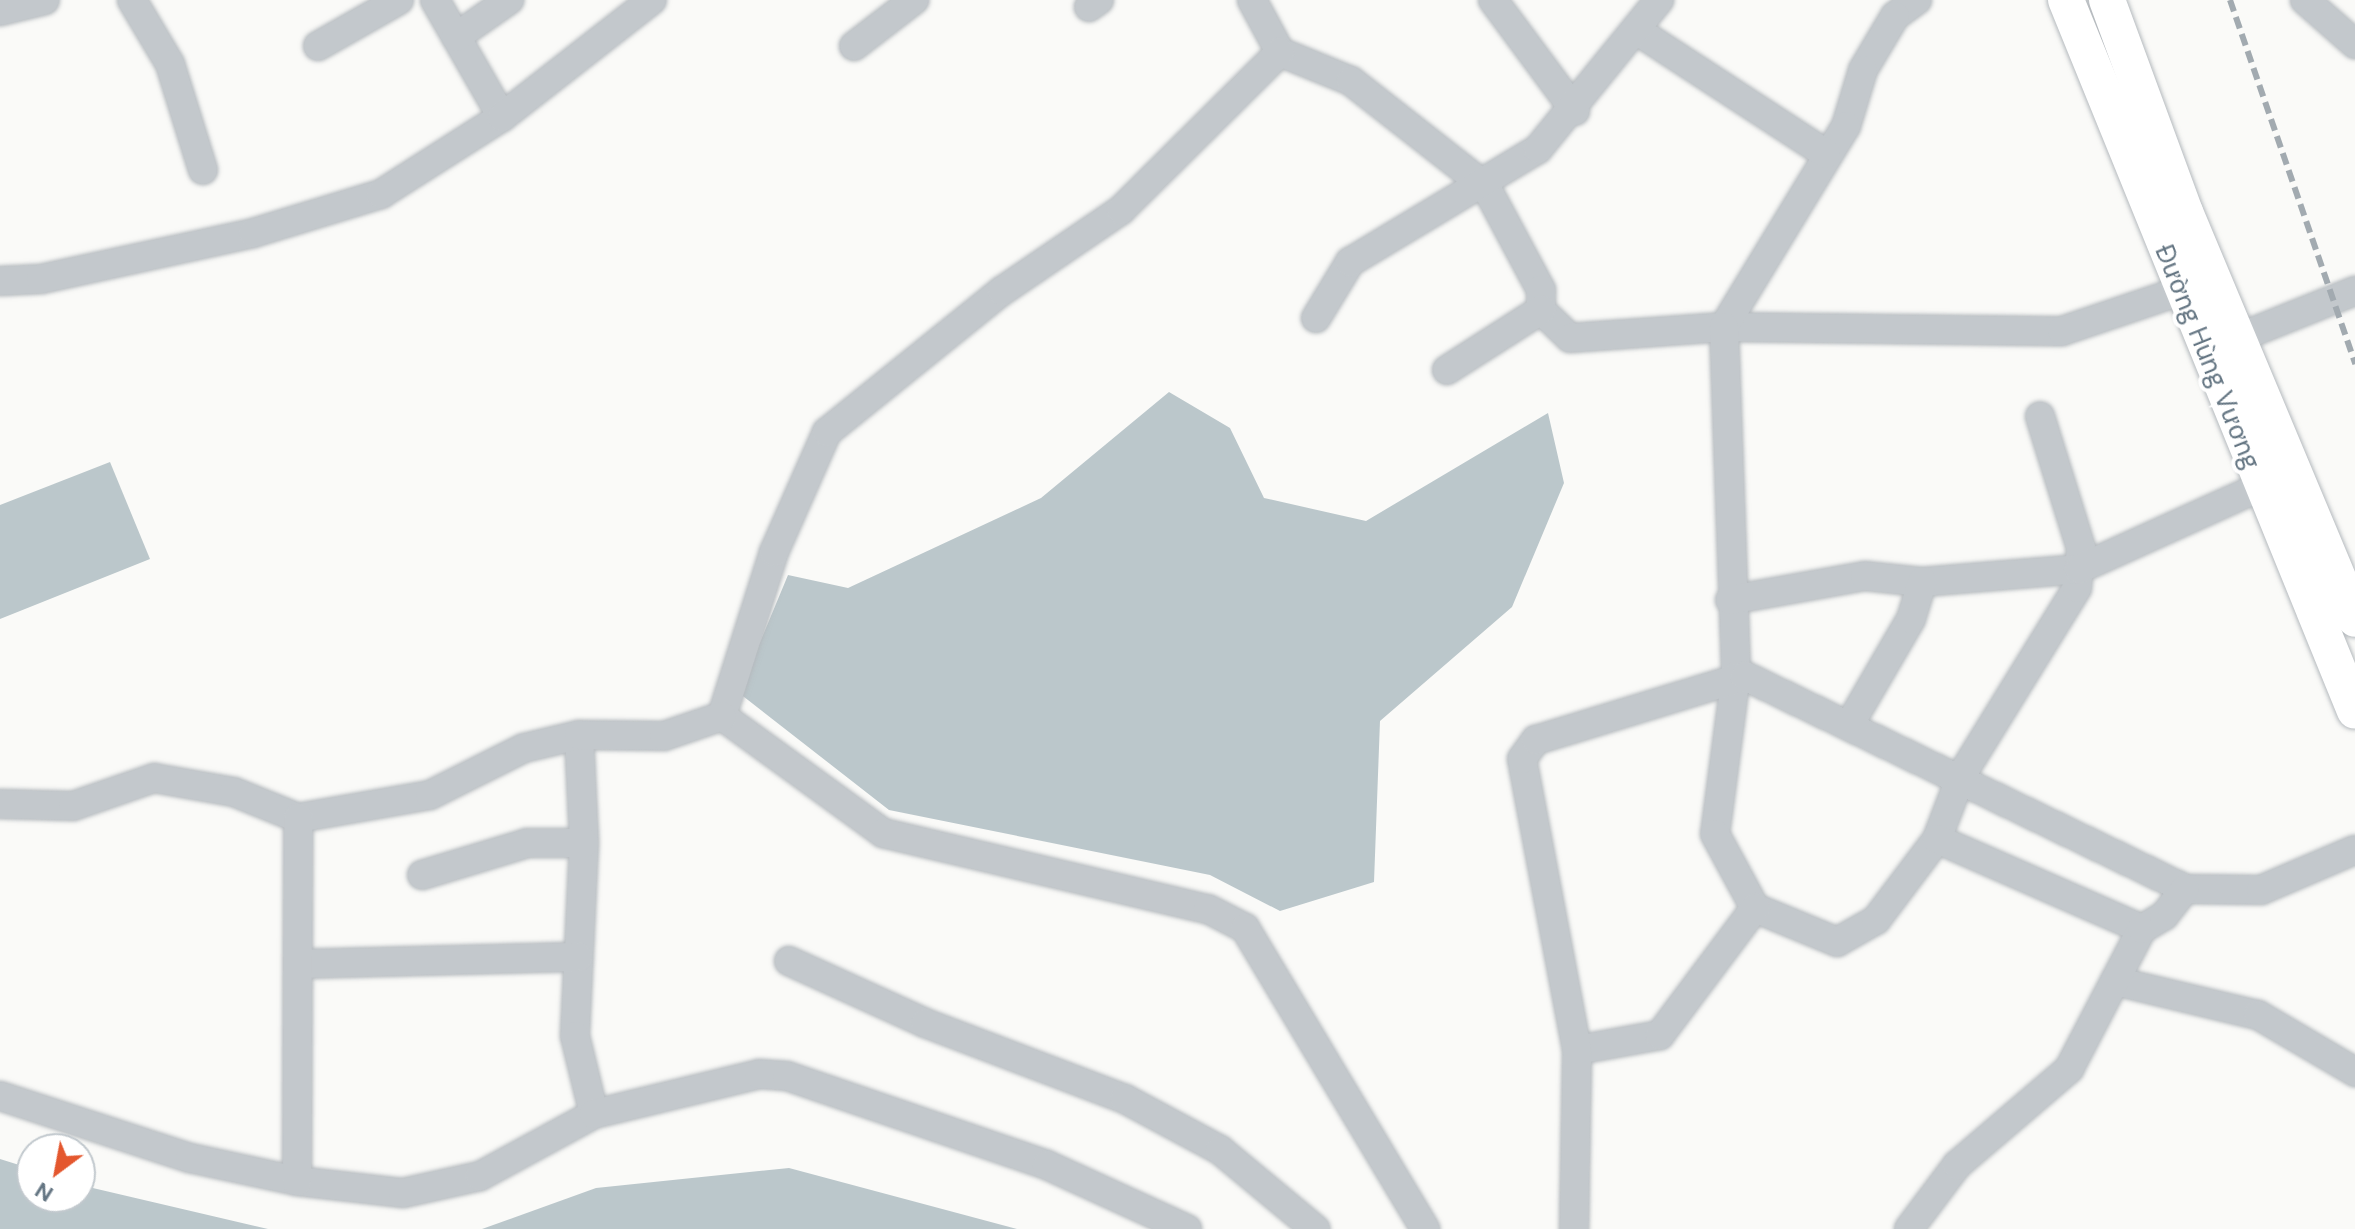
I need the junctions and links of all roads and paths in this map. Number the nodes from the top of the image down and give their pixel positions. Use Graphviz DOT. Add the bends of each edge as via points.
graph roads {
  1 [pos="45,0"];
  2 [pos="132,0"];
  3 [pos="399,0"];
  4 [pos="435,0"];
  5 [pos="509,0"];
  6 [pos="652,0"];
  7 [pos="914,0"];
  8 [pos="1252,0"];
  9 [pos="1493,0"];
  10 [pos="1659,0"];
  11 [pos="2066,0"];
  12 [pos="2107,0"];
  13 [pos="2305,0"];
  14 [pos="1897,5"];
  15 [pos="0,11"];
  16 [pos="1639,32"];
  17 [pos="456,37"];
  18 [pos="2355,44"];
  19 [pos="318,46"];
  20 [pos="854,46"];
  21 [pos="1280,52"];
  22 [pos="1575,111"];
  23 [pos="502,117"];
  24 [pos="1826,154"];
  25 [pos="203,170"];
  26 [pos="1486,187"];
  27 [pos="0,281"];
  28 [pos="2180,291"];
  29 [pos="2355,291"];
  30 [pos="1541,310"];
  31 [pos="1316,318"];
  32 [pos="1724,327"];
  33 [pos="2222,344"];
  34 [pos="1447,370"];
  35 [pos="2040,416"];
  36 [pos="2260,487"];
  37 [pos="2079,569"];
  38 [pos="1922,582"];
  39 [pos="1730,600"];
  40 [pos="2355,619"];
  41 [pos="1736,675"];
  42 [pos="2355,711"];
  43 [pos="722,716"];
  44 [pos="1851,722"];
  45 [pos="579,735"];
  46 [pos="1961,776"];
  47 [pos="0,804"];
  48 [pos="298,818"];
  49 [pos="1937,839"];
  50 [pos="584,843"];
  51 [pos="2355,850"];
  52 [pos="422,875"];
  53 [pos="2185,889"];
  54 [pos="1755,908"];
  55 [pos="2142,929"];
  56 [pos="578,957"];
  57 [pos="789,961"];
  58 [pos="303,964"];
  59 [pos="2115,981"];
  60 [pos="1577,1050"];
  61 [pos="2355,1072"];
  62 [pos="0,1096"];
  63 [pos="594,1114"];
  64 [pos="297,1181"];
  65 [pos="1187,1229"];
  66 [pos="1315,1229"];
  67 [pos="1425,1229"];
  68 [pos="1574,1229"];
  69 [pos="1909,1229"];
  1 -- 15 [label="street"];
  2 -- 25 [label="street" via="170,64"];
  3 -- 19 [label="street"];
  4 -- 17 [label="street"];
  5 -- 17 [label="street"];
  6 -- 23 [label="street"];
  7 -- 20 [label="street"];
  8 -- 21 [label="street"];
  9 -- 22 [label="street"];
  10 -- 16 [label="street"];
  11 -- 28 [label="main road, Đường Hùng Vương"];
  12 -- 33 [label="main road, Đường Hùng Vương"];
  13 -- 18 [label="street"];
  14 -- 24 [label="street"];
  16 -- 22 [label="street"];
  16 -- 24 [label="street"];
  17 -- 23 [label="street"];
  21 -- 26 [label="street" via="1351,81"];
  21 -- 43 [label="street" via="1121,210 1002,291 827,432 809,460 774,552"];
  22 -- 26 [label="street"];
  23 -- 27 [label="street" via="381,194 253,233 41,279"];
  24 -- 32 [label="street"];
  26 -- 30 [label="street" via="1541,290"];
  26 -- 31 [label="street" via="1386,235 1350,262"];
  28 -- 32 [label="street" via="2062,331"];
  28 -- 33 [label="main road, Đường Hùng Vương"];
  29 -- 33 [label="street"];
  30 -- 32 [label="street" via="1583,341"];
  30 -- 34 [label="street"];
  32 -- 39 [label="street"];
  33 -- 36 [label="main road, Đường Hùng Vương"];
  33 -- 40 [label="main road, Đường Hùng Vương"];
  35 -- 37 [label="street" via="2081,548"];
  36 -- 37 [label="street"];
  36 -- 42 [label="main road, Đường Hùng Vương"];
  37 -- 38 [label="street"];
  37 -- 46 [label="street" via="2067,612"];
  38 -- 39 [label="street" via="1865,576"];
  38 -- 44 [label="street" via="1911,619"];
  39 -- 41 [label="street"];
  41 -- 44 [label="street"];
  41 -- 54 [label="street" via="1715,834"];
  41 -- 60 [label="street" via="1527,745 1524,773"];
  43 -- 45 [label="street" via="664,736"];
  43 -- 67 [label="street" via="883,833 1208,909 1245,928"];
  44 -- 46 [label="street"];
  45 -- 48 [label="street" via="524,748 430,795"];
  45 -- 50 [label="street"];
  46 -- 49 [label="street"];
  46 -- 53 [label="street"];
  47 -- 48 [label="street" via="73,806 154,778 234,792"];
  48 -- 58 [label="street"];
  49 -- 54 [label="street" via="1876,920 1837,942"];
  49 -- 55 [label="street"];
  50 -- 52 [label="street" via="527,843"];
  50 -- 56 [label="street"];
  51 -- 53 [label="street" via="2261,890"];
  53 -- 55 [label="street" via="2164,916"];
  54 -- 60 [label="street" via="1660,1035"];
  55 -- 59 [label="street"];
  56 -- 58 [label="street"];
  56 -- 63 [label="street" via="577,1060"];
  57 -- 66 [label="street" via="925,1023 1125,1099 1244,1166"];
  58 -- 64 [label="street"];
  59 -- 61 [label="street" via="2258,1015"];
  59 -- 69 [label="street" via="2069,1069 1957,1165"];
  60 -- 68 [label="street"];
  62 -- 64 [label="street" via="165,1151"];
  63 -- 64 [label="street" via="525,1155 431,1189"];
  63 -- 65 [label="street" via="759,1074 787,1076 1047,1165"];
}
